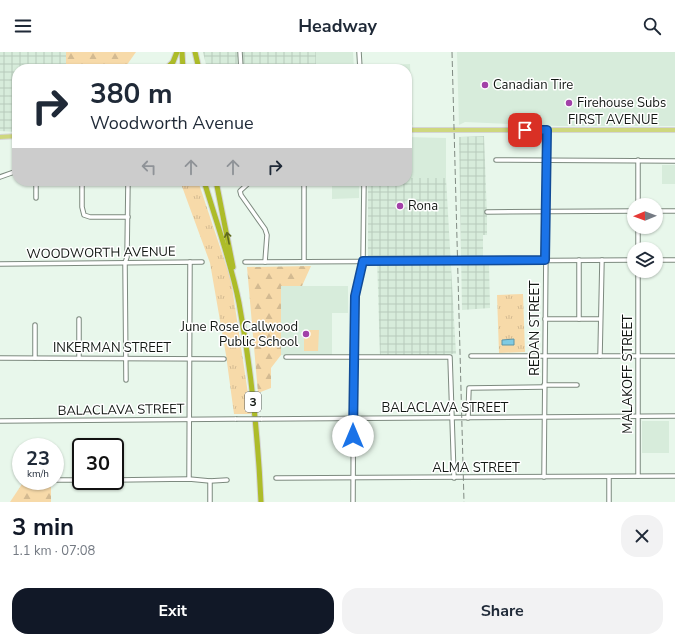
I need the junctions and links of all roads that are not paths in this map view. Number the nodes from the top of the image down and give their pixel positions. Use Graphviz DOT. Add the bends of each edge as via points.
graph roads {
  1 [pos="177,52"];
  2 [pos="182,52"];
  3 [pos="195,52"];
  4 [pos="240,52"];
  5 [pos="359,52"];
  6 [pos="171,64"];
  7 [pos="183,64"];
  8 [pos="198,64"];
  9 [pos="241,64"];
  10 [pos="360,64"];
  11 [pos="412,130"];
  12 [pos="547,130"];
  13 [pos="675,130"];
  14 [pos="12,136"];
  15 [pos="0,137"];
  16 [pos="496,160"];
  17 [pos="638,160"];
  18 [pos="546,161"];
  19 [pos="675,161"];
  20 [pos="12,172"];
  21 [pos="0,176"];
  22 [pos="36,186"];
  23 [pos="82,186"];
  24 [pos="128,186"];
  25 [pos="206,186"];
  26 [pos="217,186"];
  27 [pos="246,186"];
  28 [pos="304,186"];
  29 [pos="364,186"];
  30 [pos="36,198"];
  31 [pos="638,198"];
  32 [pos="545,211"];
  33 [pos="627,211"];
  34 [pos="663,211"];
  35 [pos="675,211"];
  36 [pos="487,212"];
  37 [pos="128,217"];
  38 [pos="545,260"];
  39 [pos="579,260"];
  40 [pos="602,260"];
  41 [pos="627,260"];
  42 [pos="663,260"];
  43 [pos="675,260"];
  44 [pos="304,261"];
  45 [pos="363,261"];
  46 [pos="190,262"];
  47 [pos="202,262"];
  48 [pos="245,262"];
  49 [pos="265,262"];
  50 [pos="125,263"];
  51 [pos="0,264"];
  52 [pos="638,278"];
  53 [pos="239,304"];
  54 [pos="79,319"];
  55 [pos="545,319"];
  56 [pos="579,319"];
  57 [pos="600,319"];
  58 [pos="35,325"];
  59 [pos="471,356"];
  60 [pos="600,356"];
  61 [pos="638,356"];
  62 [pos="675,356"];
  63 [pos="286,357"];
  64 [pos="544,357"];
  65 [pos="0,358"];
  66 [pos="35,358"];
  67 [pos="79,358"];
  68 [pos="354,358"];
  69 [pos="126,359"];
  70 [pos="190,359"];
  71 [pos="224,359"];
  72 [pos="126,380"];
  73 [pos="577,385"];
  74 [pos="544,386"];
  75 [pos="638,416"];
  76 [pos="675,416"];
  77 [pos="544,417"];
  78 [pos="353,418"];
  79 [pos="453,418"];
  80 [pos="468,418"];
  81 [pos="189,419"];
  82 [pos="0,420"];
  83 [pos="638,476"];
  84 [pos="675,476"];
  85 [pos="544,477"];
  86 [pos="608,477"];
  87 [pos="276,478"];
  88 [pos="353,478"];
  89 [pos="454,478"];
  90 [pos="189,479"];
  91 [pos="124,480"];
  92 [pos="227,480"];
  93 [pos="210,481"];
  94 [pos="210,502"];
  95 [pos="260,502"];
  96 [pos="353,502"];
  97 [pos="609,502"];
  1 -- 6 [label="highway"];
  2 -- 7 [label="highway"];
  3 -- 8 [label="highway"];
  4 -- 9 [label="street"];
  5 -- 10 [label="street"];
  11 -- 12 [label="main road, FIRST AVENUE"];
  12 -- 13 [label="main road, FIRST AVENUE"];
  12 -- 18 [label="street, REDAN STREET"];
  14 -- 15 [label="main road"];
  16 -- 18 [label="street"];
  17 -- 18 [label="street"];
  17 -- 19 [label="street"];
  17 -- 31 [label="street"];
  18 -- 32 [label="street, REDAN STREET"];
  20 -- 21 [label="street"];
  22 -- 30 [label="street"];
  23 -- 37 [label="street" via="84,215"];
  24 -- 37 [label="street"];
  25 -- 53 [label="highway, 3" via="231,268"];
  53 -- 26 [label="highway, one-way"];
  27 -- 49 [label="street" via="240,191 267,235"];
  28 -- 44 [label="street"];
  29 -- 45 [label="street"];
  32 -- 33 [label="street"];
  32 -- 36 [label="street"];
  32 -- 38 [label="street, REDAN STREET"];
  34 -- 35 [label="street"];
  37 -- 50 [label="street"];
  38 -- 39 [label="street"];
  38 -- 45 [label="street"];
  38 -- 55 [label="street, REDAN STREET"];
  39 -- 40 [label="street"];
  39 -- 56 [label="street"];
  40 -- 41 [label="street"];
  40 -- 57 [label="street"];
  42 -- 43 [label="street"];
  44 -- 45 [label="street"];
  44 -- 49 [label="street"];
  45 -- 68 [label="street" via="355,296"];
  46 -- 47 [label="street, WOODWORTH AVENUE"];
  46 -- 50 [label="street, WOODWORTH AVENUE"];
  46 -- 70 [label="street"];
  48 -- 49 [label="street"];
  50 -- 51 [label="street, WOODWORTH AVENUE"];
  50 -- 69 [label="street"];
  52 -- 61 [label="street, MALAKOFF STREET"];
  53 -- 95 [label="highway, 3" via="252,400"];
  54 -- 67 [label="street"];
  55 -- 56 [label="street"];
  55 -- 64 [label="street, REDAN STREET"];
  56 -- 57 [label="street"];
  57 -- 60 [label="street"];
  58 -- 66 [label="street"];
  59 -- 64 [label="street"];
  60 -- 61 [label="street"];
  60 -- 64 [label="street"];
  61 -- 62 [label="street"];
  61 -- 75 [label="street, MALAKOFF STREET"];
  63 -- 68 [label="street"];
  64 -- 74 [label="street, REDAN STREET"];
  65 -- 66 [label="street, INKERMAN STREET"];
  66 -- 67 [label="street, INKERMAN STREET"];
  67 -- 69 [label="street, INKERMAN STREET"];
  68 -- 78 [label="street"];
  68 -- 79 [label="street" via="450,357"];
  69 -- 70 [label="street, INKERMAN STREET"];
  69 -- 72 [label="street"];
  70 -- 71 [label="street, INKERMAN STREET"];
  70 -- 81 [label="street"];
  73 -- 74 [label="street"];
  74 -- 77 [label="street, REDAN STREET"];
  74 -- 80 [label="street" via="469,388"];
  75 -- 76 [label="street, BALACLAVA STREET"];
  75 -- 77 [label="street, BALACLAVA STREET"];
  75 -- 83 [label="street, MALAKOFF STREET"];
  77 -- 80 [label="street, BALACLAVA STREET"];
  77 -- 85 [label="street, REDAN STREET"];
  78 -- 79 [label="street, BALACLAVA STREET"];
  78 -- 81 [label="street, BALACLAVA STREET, bridge"];
  78 -- 88 [label="street"];
  79 -- 80 [label="street, BALACLAVA STREET"];
  79 -- 89 [label="street"];
  81 -- 82 [label="street, BALACLAVA STREET"];
  81 -- 90 [label="street"];
  83 -- 84 [label="street, ALMA STREET"];
  83 -- 86 [label="street, ALMA STREET"];
  85 -- 86 [label="street, ALMA STREET"];
  85 -- 89 [label="street, ALMA STREET"];
  86 -- 97 [label="street"];
  87 -- 88 [label="street, ALMA STREET"];
  88 -- 89 [label="street, ALMA STREET"];
  88 -- 96 [label="street"];
  90 -- 91 [label="street"];
  90 -- 93 [label="street"];
  92 -- 93 [label="street"];
  93 -- 94 [label="street"];
}
